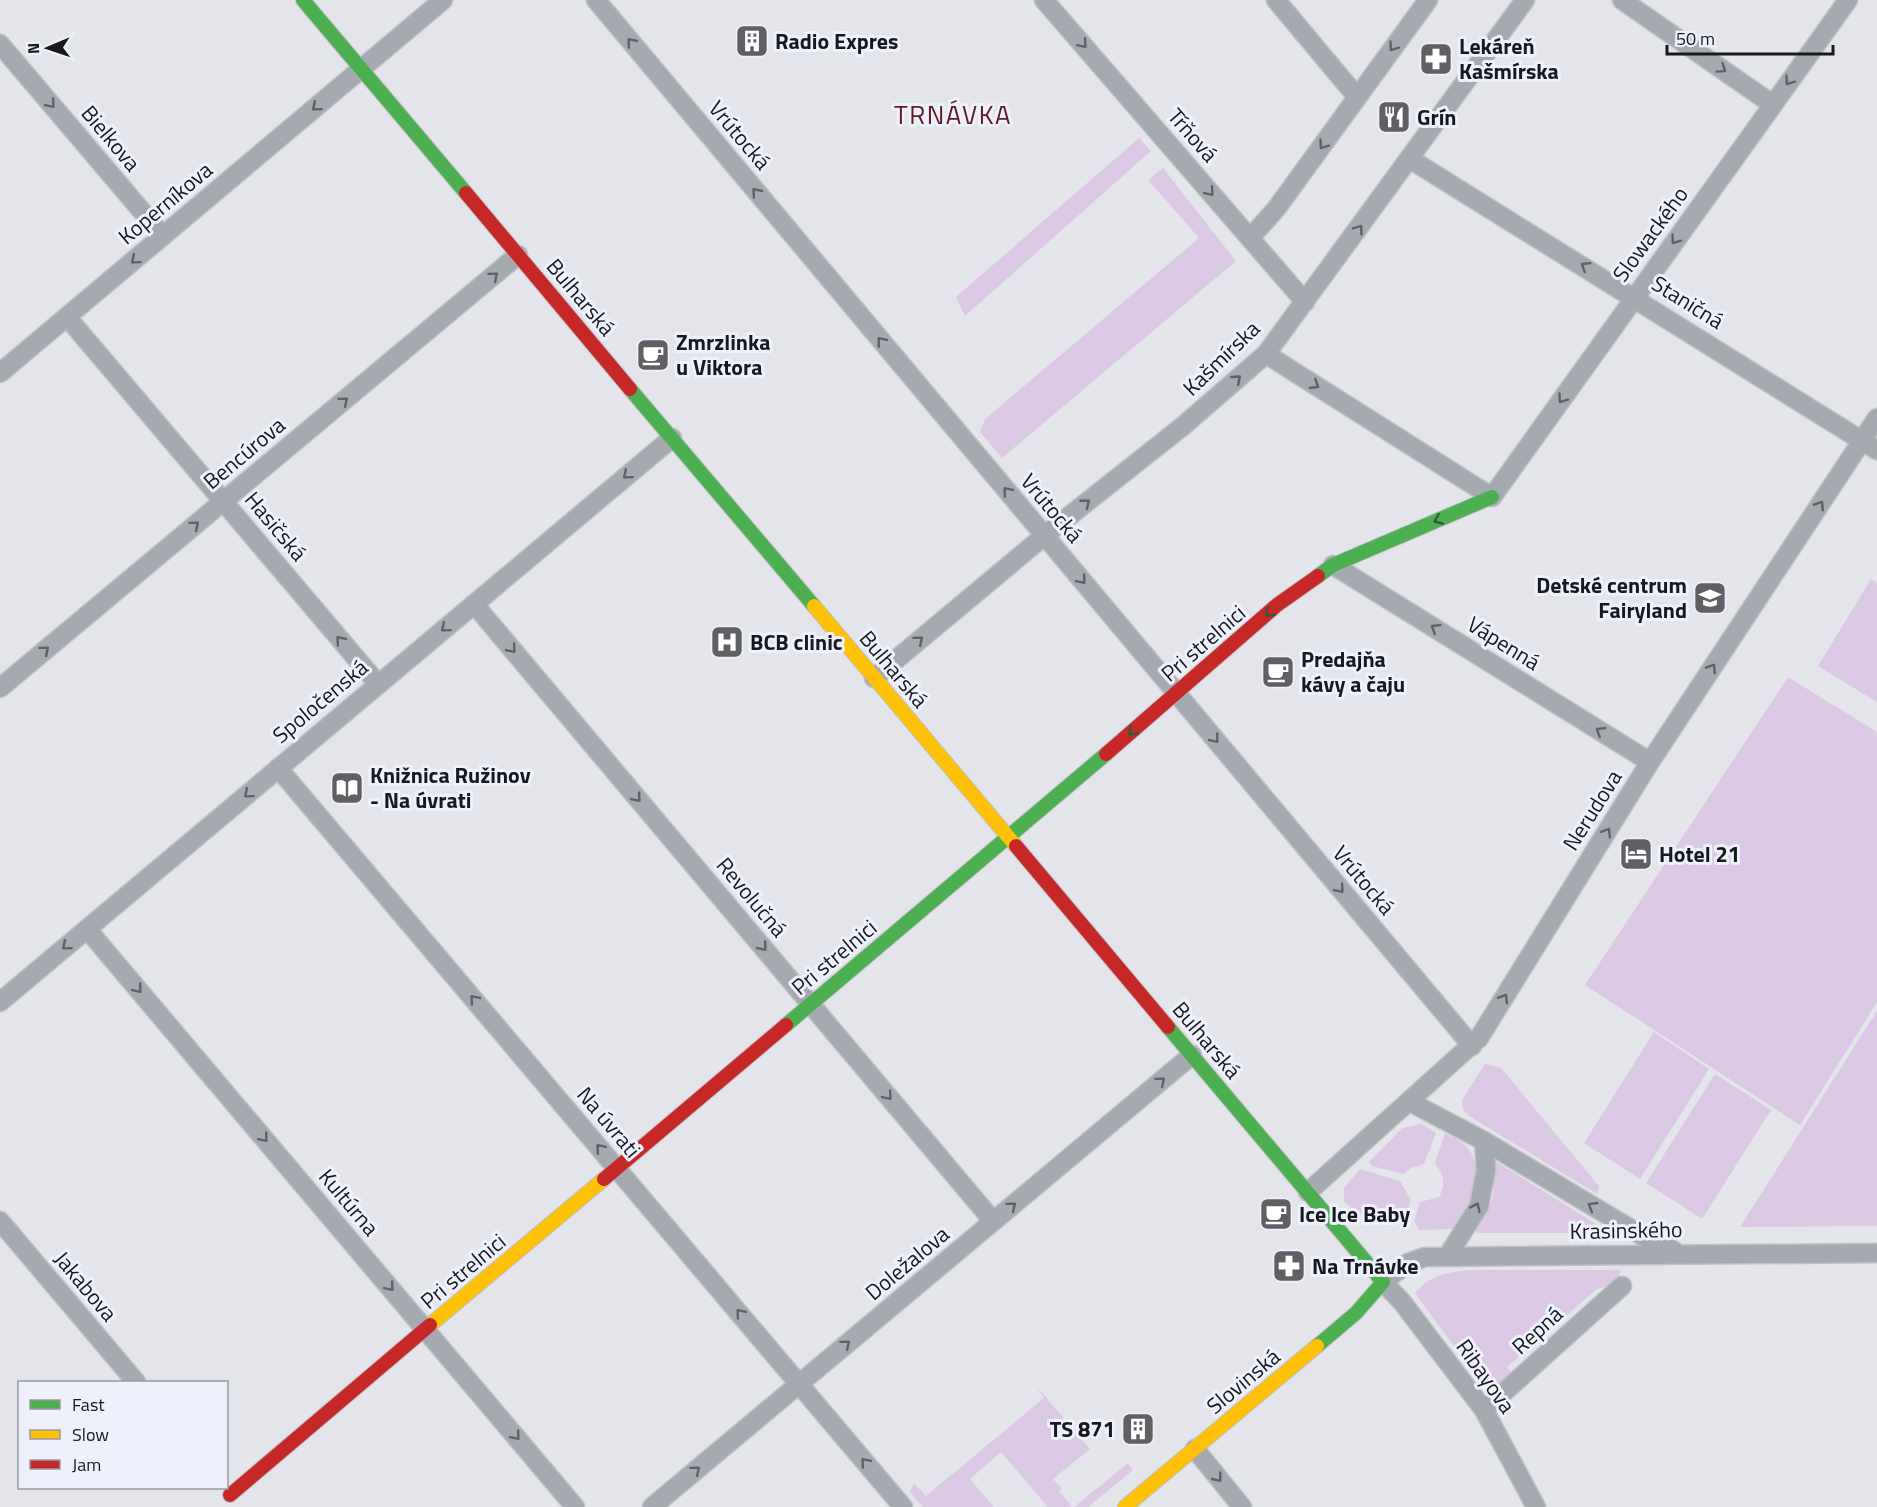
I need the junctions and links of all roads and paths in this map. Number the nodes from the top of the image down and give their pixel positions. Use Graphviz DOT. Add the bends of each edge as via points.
graph roads {
  1 [pos="303,0"];
  2 [pos="443,0"];
  3 [pos="596,0"];
  4 [pos="1044,0"];
  5 [pos="1276,0"];
  6 [pos="1428,0"];
  7 [pos="1622,0"];
  8 [pos="1848,0"];
  9 [pos="1517,3"];
  10 [pos="0,44"];
  11 [pos="361,69"];
  12 [pos="1357,97"];
  13 [pos="1772,104"];
  14 [pos="1410,159"];
  15 [pos="163,236"];
  16 [pos="1250,238"];
  17 [pos="518,255"];
  18 [pos="1634,297"];
  19 [pos="1305,302"];
  20 [pos="67,316"];
  21 [pos="1266,354"];
  22 [pos="0,373"];
  23 [pos="1877,418"];
  24 [pos="672,438"];
  25 [pos="1870,445"];
  26 [pos="1492,497"];
  27 [pos="224,501"];
  28 [pos="1044,536"];
  29 [pos="1333,565"];
  30 [pos="474,604"];
  31 [pos="874,678"];
  32 [pos="378,684"];
  33 [pos="0,688"];
  34 [pos="1177,694"];
  35 [pos="1650,762"];
  36 [pos="278,768"];
  37 [pos="1008,837"];
  38 [pos="87,929"];
  39 [pos="0,1002"];
  40 [pos="811,1004"];
  41 [pos="1472,1046"];
  42 [pos="1192,1055"];
  43 [pos="1410,1102"];
  44 [pos="1484,1141"];
  45 [pos="617,1168"];
  46 [pos="1308,1192"];
  47 [pos="0,1221"];
  48 [pos="993,1221"];
  49 [pos="1680,1253"];
  50 [pos="1877,1253"];
  51 [pos="1447,1257"];
  52 [pos="1383,1282"];
  53 [pos="1622,1286"];
  54 [pos="426,1330"];
  55 [pos="134,1381"];
  56 [pos="799,1384"];
  57 [pos="1484,1410"];
  58 [pos="1194,1449"];
  59 [pos="231,1497"];
  60 [pos="575,1507"];
  61 [pos="651,1507"];
  62 [pos="903,1507"];
  63 [pos="1125,1507"];
  64 [pos="1242,1507"];
  65 [pos="1536,1507"];
  1 -- 11 [label="street, Bulharská"];
  2 -- 11 [label="street, Koperníkova"];
  28 -- 3 [label="street, Vrútocká, one-way"];
  4 -- 16 [label="street, Tŕňová, one-way"];
  5 -- 12 [label="street"];
  6 -- 12 [label="street, one-way"];
  7 -- 13 [label="street, one-way"];
  8 -- 13 [label="street, Slowackého, one-way"];
  9 -- 14 [label="street, Kašmírska"];
  10 -- 15 [label="street, Bielkova, one-way"];
  11 -- 15 [label="street, Koperníkova, one-way"];
  11 -- 17 [label="street, Bulharská"];
  12 -- 16 [label="street, one-way" via="1276,209"];
  13 -- 18 [label="street, Slowackého, one-way"];
  18 -- 14 [label="street, Staničná, one-way"];
  19 -- 14 [label="street, Kašmírska, one-way"];
  15 -- 20 [label="street, Koperníkova, one-way"];
  16 -- 19 [label="street, Tŕňová"];
  17 -- 24 [label="street, Bulharská"];
  27 -- 17 [label="street, Bencúrova, one-way"];
  18 -- 25 [label="street, Staničná"];
  18 -- 26 [label="street, Slowackého, one-way"];
  19 -- 21 [label="street, Kašmírska"];
  20 -- 22 [label="street, Koperníkova"];
  20 -- 27 [label="street, Hasičská"];
  21 -- 26 [label="street, one-way"];
  28 -- 21 [label="street, Kašmírska, one-way" via="1183,426"];
  23 -- 25 [label="street, Nerudova"];
  24 -- 30 [label="street, Spoločenská, one-way"];
  24 -- 31 [label="street, Bulharská"];
  35 -- 25 [label="street, Nerudova, one-way"];
  26 -- 29 [label="street, Pri strelnici, one-way"];
  32 -- 27 [label="street, Hasičská, one-way"];
  33 -- 27 [label="street, Bencúrova, one-way"];
  31 -- 28 [label="street, Kašmírska, one-way"];
  28 -- 34 [label="street, Vrútocká, one-way"];
  29 -- 34 [label="street, Pri strelnici, one-way" via="1277,605"];
  35 -- 29 [label="street, Vápenná, one-way"];
  30 -- 32 [label="street, Spoločenská, one-way"];
  30 -- 40 [label="street, Revolučná, one-way"];
  31 -- 37 [label="street, Bulharská"];
  32 -- 36 [label="street, Spoločenská"];
  34 -- 37 [label="street, Pri strelnici, one-way"];
  34 -- 41 [label="street, Vrútocká, one-way"];
  41 -- 35 [label="street, Nerudova, one-way"];
  36 -- 38 [label="street, Spoločenská, one-way"];
  45 -- 36 [label="street, Na úvrati, one-way"];
  37 -- 40 [label="street, Pri strelnici"];
  37 -- 42 [label="street, Bulharská"];
  38 -- 39 [label="street, Spoločenská, one-way"];
  38 -- 54 [label="street, Kultúrna, one-way"];
  40 -- 45 [label="street, Pri strelnici"];
  40 -- 48 [label="street, Revolučná, one-way"];
  41 -- 43 [label="street, Nerudova"];
  42 -- 46 [label="street, Bulharská"];
  48 -- 42 [label="street, Doležalova, one-way"];
  43 -- 44 [label="street"];
  43 -- 46 [label="street, Nerudova"];
  49 -- 44 [label="street, one-way" via="1646,1238"];
  51 -- 44 [label="street, one-way" via="1479,1206 1486,1170"];
  45 -- 54 [label="street, Pri strelnici"];
  56 -- 45 [label="street, Na úvrati, one-way"];
  46 -- 52 [label="street, Bulharská"];
  47 -- 55 [label="street, Jakabova"];
  56 -- 48 [label="street, Doležalova, one-way"];
  49 -- 50 [label="street, Krasinského"];
  49 -- 51 [label="street, Krasinského"];
  51 -- 52 [label="street, Krasinského" via="1425,1257 1408,1263"];
  52 -- 57 [label="street, Ribayova"];
  52 -- 58 [label="street, Slovinská" via="1356,1313"];
  53 -- 57 [label="street, Repná"];
  54 -- 59 [label="street, Pri strelnici"];
  54 -- 60 [label="street, Kultúrna, one-way"];
  61 -- 56 [label="street, Doležalova, one-way"];
  62 -- 56 [label="street, Na úvrati, one-way"];
  57 -- 65 [label="street, Ribayova"];
  58 -- 63 [label="street, Slovinská"];
  58 -- 64 [label="street, one-way"];
}
